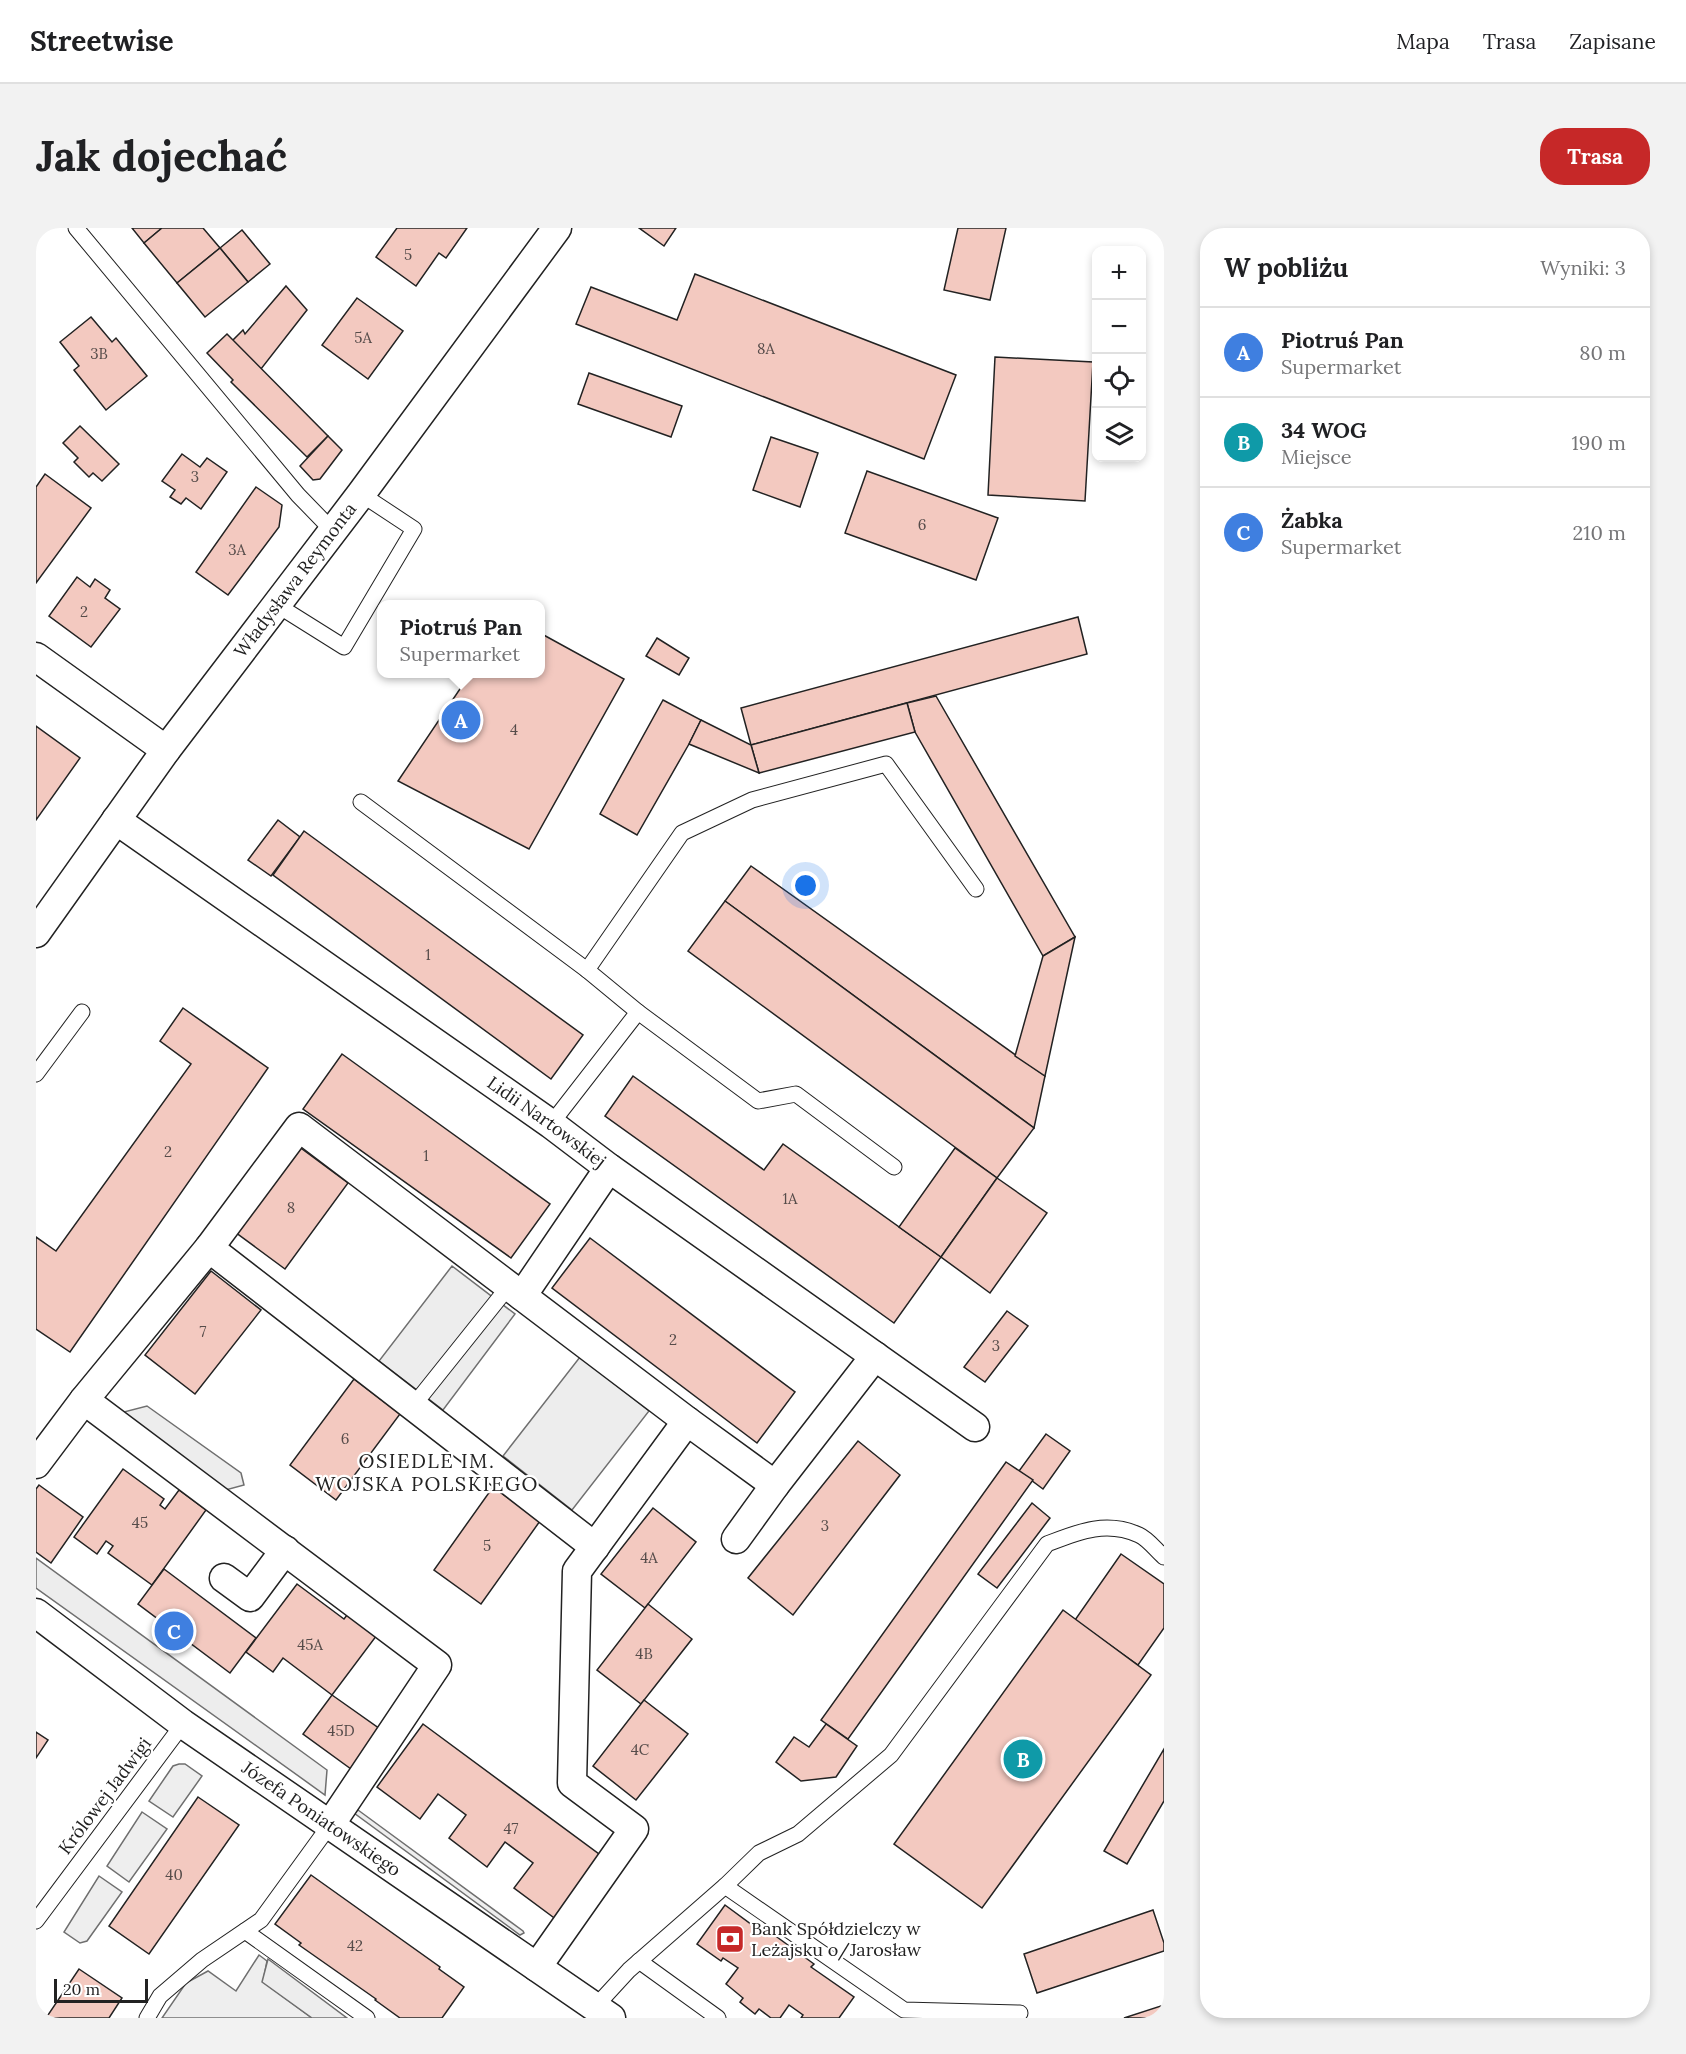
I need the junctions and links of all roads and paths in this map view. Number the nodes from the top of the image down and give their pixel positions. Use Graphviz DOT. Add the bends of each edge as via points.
graph roads {
  1 [pos="76,228"];
  2 [pos="556,228"];
  3 [pos="361,494"];
  4 [pos="333,531"];
  5 [pos="277,605"];
  6 [pos="36,657"];
  7 [pos="166,750"];
  8 [pos="361,802"];
  9 [pos="116,820"];
  10 [pos="976,889"];
  11 [pos="36,933"];
  12 [pos="587,970"];
  13 [pos="82,1012"];
  14 [pos="638,1012"];
  15 [pos="36,1074"];
  16 [pos="551,1124"];
  17 [pos="894,1167"];
  18 [pos="609,1168"];
  19 [pos="209,1248"];
  20 [pos="515,1291"];
  21 [pos="875,1356"];
  22 [pos="84,1400"];
  23 [pos="413,1406"];
  24 [pos="687,1421"];
  25 [pos="975,1427"];
  26 [pos="36,1464"];
  27 [pos="775,1485"];
  28 [pos="736,1539"];
  29 [pos="595,1547"];
  30 [pos="285,1550"];
  31 [pos="1164,1557"];
  32 [pos="224,1578"];
  33 [pos="36,1613"];
  34 [pos="183,1724"];
  35 [pos="330,1825"];
  36 [pos="725,1886"];
  37 [pos="36,1921"];
  38 [pos="245,1930"];
  39 [pos="639,1961"];
  40 [pos="537,1967"];
  41 [pos="603,2012"];
  42 [pos="1020,2013"];
  43 [pos="899,2014"];
  44 [pos="147,2018"];
  45 [pos="367,2018"];
  46 [pos="718,2018"];
  1 -- 4 [label="lane" via="298,495"];
  2 -- 3 [label="street, Władysława Reymonta"];
  3 -- 4 [label="street, Władysława Reymonta"];
  3 -- 5 [label="lane" via="414,530 344,647"];
  4 -- 5 [label="street, Władysława Reymonta"];
  5 -- 7 [label="street, Władysława Reymonta"];
  6 -- 7 [label="street"];
  7 -- 9 [label="street, Władysława Reymonta"];
  8 -- 12 [label="lane"];
  9 -- 11 [label="street, Władysława Reymonta"];
  9 -- 16 [label="street, Lidii Nartowskiej"];
  10 -- 12 [label="lane" via="886,764 752,800 682,833"];
  12 -- 14 [label="lane"];
  13 -- 15 [label="lane"];
  14 -- 16 [label="lane"];
  14 -- 17 [label="lane" via="758,1101 796,1094"];
  16 -- 18 [label="street, Lidii Nartowskiej"];
  18 -- 20 [label="street"];
  18 -- 21 [label="street, Lidii Nartowskiej"];
  19 -- 20 [label="street" via="298,1127"];
  19 -- 22 [label="street"];
  19 -- 23 [label="street"];
  20 -- 23 [label="lane"];
  20 -- 24 [label="street"];
  21 -- 25 [label="street, Lidii Nartowskiej"];
  21 -- 27 [label="street"];
  22 -- 26 [label="street"];
  22 -- 30 [label="street"];
  23 -- 29 [label="street"];
  24 -- 27 [label="street"];
  24 -- 29 [label="street"];
  27 -- 28 [label="street"];
  29 -- 40 [label="street" via="578,1571 572,1783 634,1829"];
  30 -- 32 [label="street" via="249,1597"];
  30 -- 35 [label="street" via="437,1665"];
  31 -- 36 [label="lane" via="1140,1535 1110,1528 1082,1530 1047,1544 891,1755 798,1834 759,1853"];
  33 -- 34 [label="street, Józefa Poniatowskiego"];
  34 -- 35 [label="street, Józefa Poniatowskiego"];
  34 -- 37 [label="lane, Królowej Jadwigi"];
  35 -- 38 [label="lane" via="261,1920"];
  35 -- 40 [label="street, Józefa Poniatowskiego"];
  36 -- 39 [label="lane"];
  36 -- 43 [label="lane"];
  38 -- 44 [label="lane" via="160,1996"];
  38 -- 45 [label="lane"];
  39 -- 41 [label="lane"];
  39 -- 46 [label="lane"];
  40 -- 41 [label="street, Józefa Poniatowskiego"];
  42 -- 43 [label="lane"];
}
